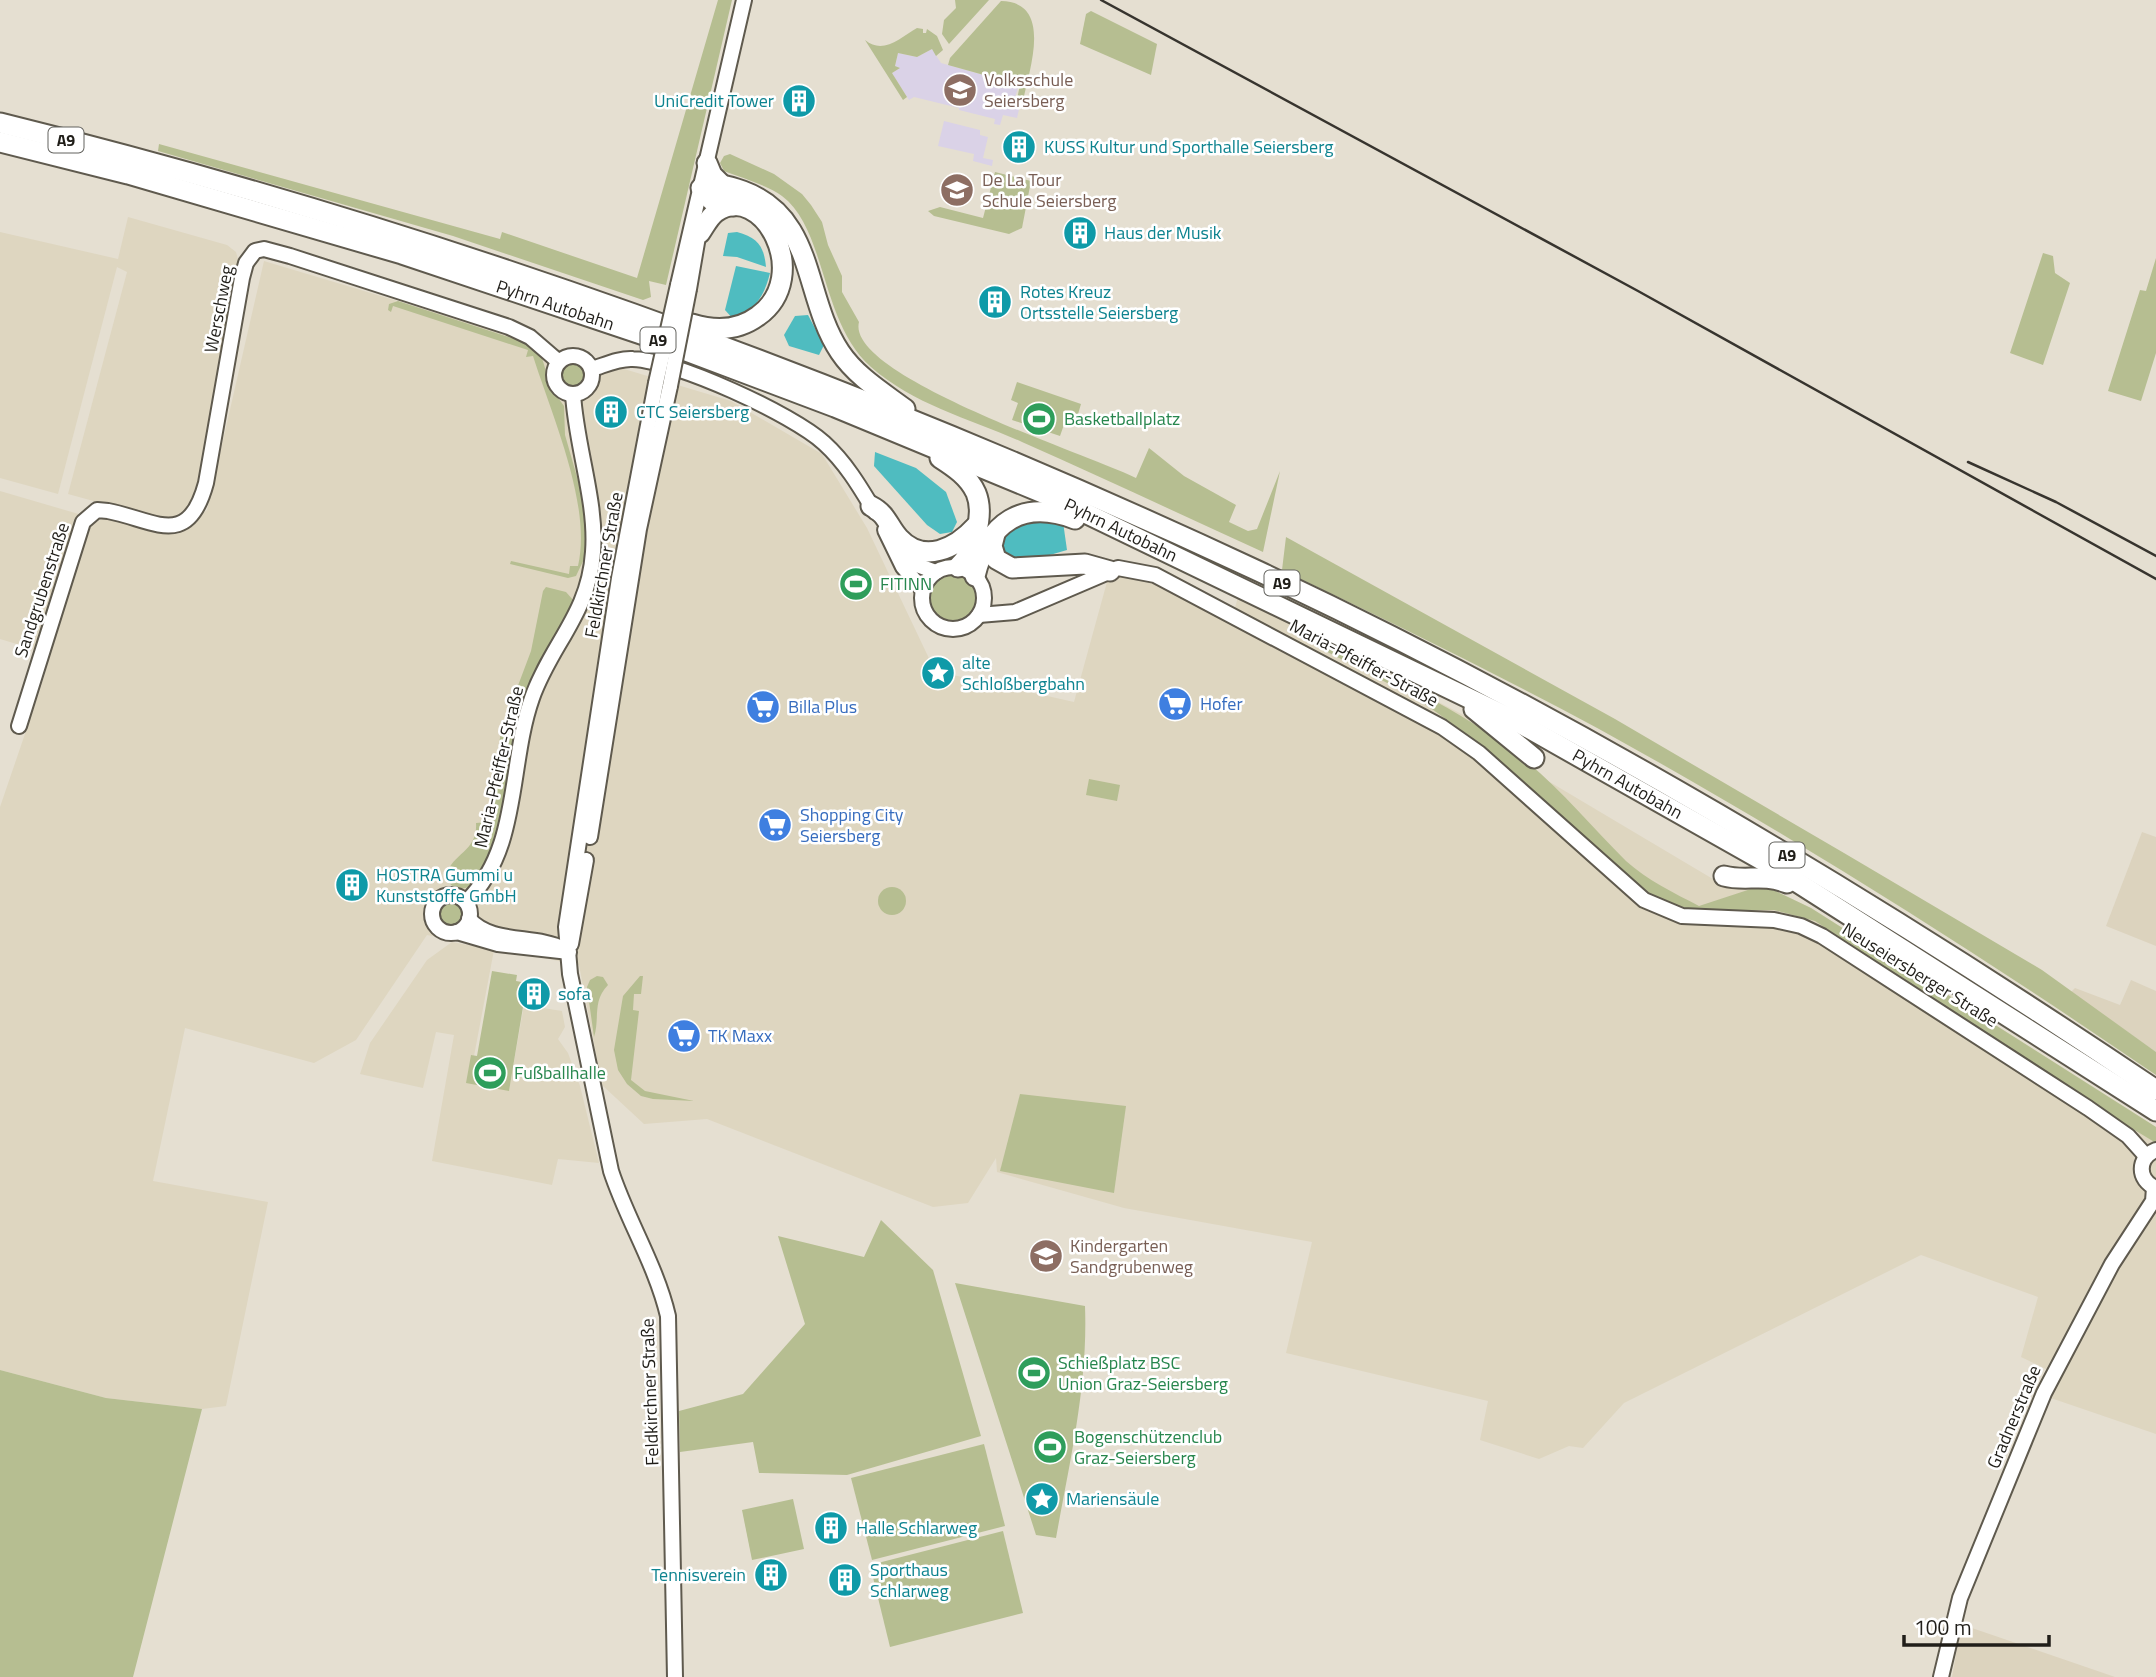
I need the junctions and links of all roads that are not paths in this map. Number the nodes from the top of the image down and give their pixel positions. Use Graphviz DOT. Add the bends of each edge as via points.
graph roads {
  1 [pos="744,0"];
  2 [pos="0,123"];
  3 [pos="0,142"];
  4 [pos="707,163"];
  5 [pos="722,185"];
  6 [pos="702,188"];
  7 [pos="733,206"];
  8 [pos="700,233"];
  9 [pos="684,287"];
  10 [pos="650,319"];
  11 [pos="559,362"];
  12 [pos="592,369"];
  13 [pos="573,394"];
  14 [pos="928,426"];
  15 [pos="911,438"];
  16 [pos="871,506"];
  17 [pos="97,510"];
  18 [pos="976,526"];
  19 [pos="995,533"];
  20 [pos="1129,535"];
  21 [pos="893,545"];
  22 [pos="958,567"];
  23 [pos="1110,571"];
  24 [pos="936,572"];
  25 [pos="975,576"];
  26 [pos="923,590"];
  27 [pos="984,595"];
  28 [pos="1026,606"];
  29 [pos="979,615"];
  30 [pos="1452,690"];
  31 [pos="19,726"];
  32 [pos="1534,758"];
  33 [pos="1724,876"];
  34 [pos="1815,894"];
  35 [pos="1644,900"];
  36 [pos="466,902"];
  37 [pos="469,919"];
  38 [pos="457,932"];
  39 [pos="569,952"];
  40 [pos="2156,1090"];
  41 [pos="2156,1111"];
  42 [pos="2151,1153"];
  43 [pos="2155,1188"];
  44 [pos="675,1677"];
  45 [pos="1941,1677"];
  1 -- 4 [label="main road, Feldkirchner Straße"];
  2 -- 10 [label="highway, Pyhrn Autobahn / A9" via="353,221"];
  3 -- 15 [label="highway, Pyhrn Autobahn / A9" via="128,174 402,254 739,369"];
  4 -- 5 [label="highway"];
  4 -- 6 [label="main road, Feldkirchner Straße"];
  5 -- 6 [label="highway"];
  5 -- 14 [label="highway" via="765,202 786,220 804,252 827,328 840,352 855,371"];
  6 -- 7 [label="highway" via="711,200"];
  6 -- 8 [label="main road, Feldkirchner Straße"];
  6 -- 9 [label="main road, Feldkirchner Straße" via="694,206"];
  7 -- 8 [label="highway" via="717,211"];
  7 -- 10 [label="highway" via="747,209 765,222 782,249 781,287 767,309 727,329 667,317"];
  8 -- 9 [label="main road, Feldkirchner Straße"];
  9 -- 39 [label="main road, Feldkirchner Straße, bridge" via="663,384"];
  10 -- 14 [label="highway, Pyhrn Autobahn / A9"];
  11 -- 12 [label="main road" via="576,356"];
  11 -- 13 [label="main road" via="556,382"];
  11 -- 17 [label="main road, Werschweg" via="530,337 509,327 290,256 255,251 242,278 198,507 188,520 169,527"];
  12 -- 13 [label="main road" via="589,386"];
  12 -- 16 [label="main road" via="625,359 645,360 732,391 791,419 833,451"];
  13 -- 36 [label="main road, Maria-Pfeiffer-Straße" via="593,528 590,573 573,624 533,696 499,856"];
  14 -- 40 [label="highway, Pyhrn Autobahn / A9" via="1261,572 1520,703 1857,896"];
  15 -- 18 [label="highway" via="961,471 976,494"];
  15 -- 20 [label="highway, Pyhrn Autobahn / A9" via="1050,496"];
  16 -- 18 [label="highway" via="883,512 899,537 917,550 953,548"];
  16 -- 21 [label="main road"];
  17 -- 31 [label="main road, Sandgrubenstraße" via="83,522"];
  18 -- 22 [label="highway" via="970,551"];
  19 -- 20 [label="highway" via="1020,513 1039,510"];
  19 -- 23 [label="highway" via="996,559 1012,568 1084,564"];
  19 -- 25 [label="highway"];
  20 -- 30 [label="highway, Pyhrn Autobahn / A9"];
  21 -- 24 [label="main road" via="914,564"];
  21 -- 26 [label="main road" via="903,567"];
  22 -- 24 [label="main road"];
  22 -- 25 [label="main road"];
  23 -- 28 [label="main road, Maria-Pfeiffer-Straße"];
  23 -- 35 [label="main road, Maria-Pfeiffer-Straße" via="1126,568 1155,575 1442,727 1479,753"];
  24 -- 26 [label="main road"];
  25 -- 27 [label="main road"];
  26 -- 29 [label="main road" via="924,609 939,626 962,628"];
  27 -- 28 [label="main road, Maria-Pfeiffer-Straße" via="996,602"];
  27 -- 29 [label="main road"];
  28 -- 29 [label="main road, Maria-Pfeiffer-Straße" via="1015,612"];
  30 -- 32 [label="highway"];
  30 -- 34 [label="highway, Pyhrn Autobahn / A9" via="1680,812"];
  33 -- 34 [label="highway" via="1777,879"];
  34 -- 41 [label="highway, Pyhrn Autobahn / A9"];
  35 -- 42 [label="main road, Neuseiersberger Straße" via="1682,916 1773,920 1822,936"];
  36 -- 37 [label="main road"];
  36 -- 38 [label="main road" via="446,895 433,910 437,926"];
  37 -- 38 [label="main road"];
  37 -- 39 [label="main road" via="486,932 544,941"];
  38 -- 39 [label="main road" via="498,944"];
  39 -- 44 [label="main road, Feldkirchner Straße" via="611,1171 668,1316"];
  42 -- 43 [label="main road, Gradnerstraße" via="2142,1174"];
  43 -- 45 [label="main road, Gradnerstraße" via="2153,1201 2112,1264 2030,1425 1960,1598"];
}
